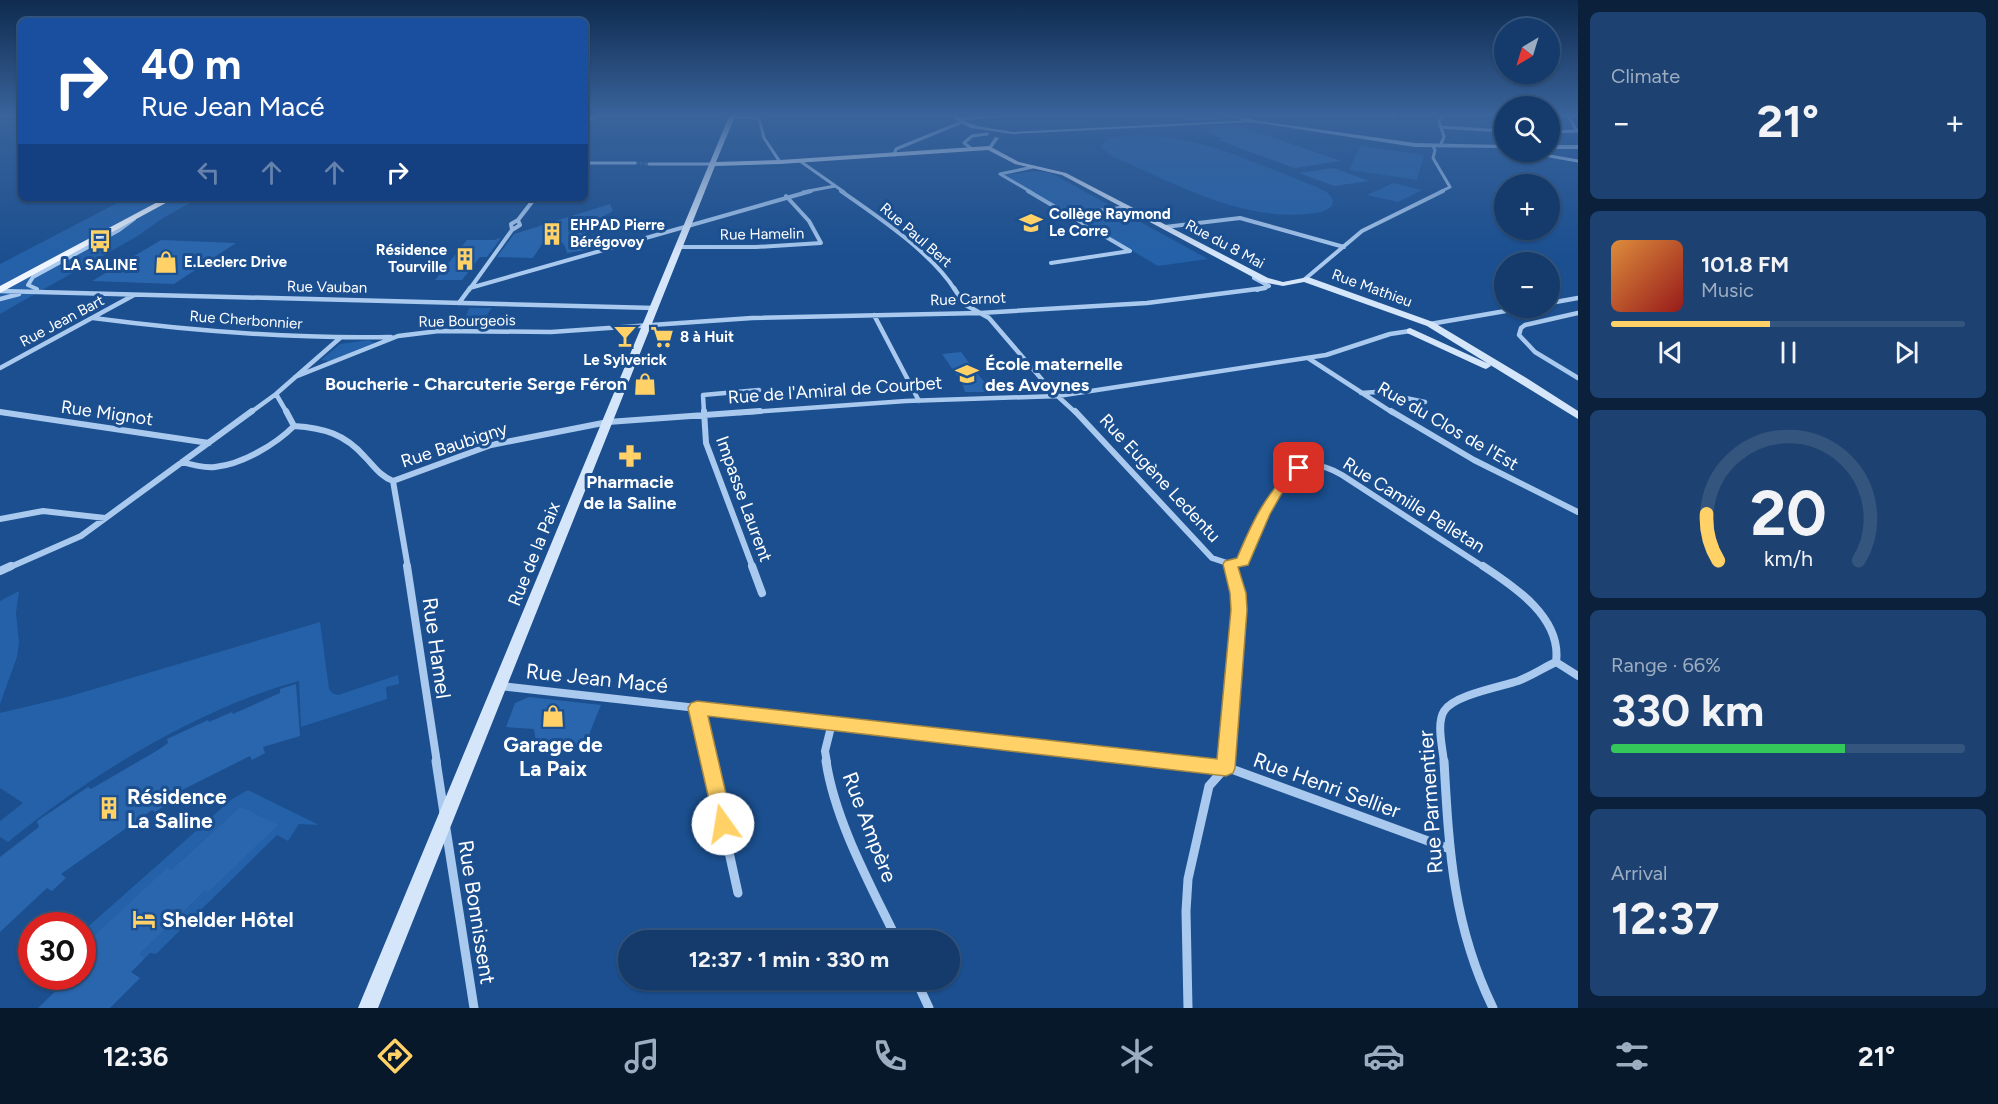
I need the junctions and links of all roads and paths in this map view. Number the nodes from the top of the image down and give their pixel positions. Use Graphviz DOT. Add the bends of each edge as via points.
graph roads {
  1 [pos="714,161"];
  2 [pos="800,161"];
  3 [pos="1012,161"];
  4 [pos="1435,161"];
  5 [pos="780,162"];
  6 [pos="588,163"];
  7 [pos="635,164"];
  8 [pos="649,164"];
  9 [pos="713,164"];
  10 [pos="1033,167"];
  11 [pos="835,186"];
  12 [pos="786,196"];
  13 [pos="147,201"];
  14 [pos="166,201"];
  15 [pos="534,201"];
  16 [pos="1127,207"];
  17 [pos="142,214"];
  18 [pos="1069,215"];
  19 [pos="1165,227"];
  20 [pos="687,228"];
  21 [pos="679,247"];
  22 [pos="1344,247"];
  23 [pos="1051,263"];
  24 [pos="1256,276"];
  25 [pos="0,278"];
  26 [pos="1305,279"];
  27 [pos="470,288"];
  28 [pos="0,290"];
  29 [pos="29,291"];
  30 [pos="52,292"];
  31 [pos="134,294"];
  32 [pos="1578,297"];
  33 [pos="0,299"];
  34 [pos="1560,301"];
  35 [pos="459,303"];
  36 [pos="654,308"];
  37 [pos="980,313"];
  38 [pos="1494,313"];
  39 [pos="1578,313"];
  40 [pos="874,315"];
  41 [pos="93,318"];
  42 [pos="1430,324"];
  43 [pos="646,327"];
  44 [pos="1410,331"];
  45 [pos="398,336"];
  46 [pos="340,338"];
  47 [pos="1308,358"];
  48 [pos="0,368"];
  49 [pos="295,377"];
  50 [pos="1578,378"];
  51 [pos="759,390"];
  52 [pos="1360,393"];
  53 [pos="276,394"];
  54 [pos="1058,396"];
  55 [pos="919,401"];
  56 [pos="1554,401"];
  57 [pos="1425,402"];
  58 [pos="0,412"];
  59 [pos="704,415"];
  60 [pos="1578,416"];
  61 [pos="608,422"];
  62 [pos="294,426"];
  63 [pos="209,442"];
  64 [pos="182,462"];
  65 [pos="393,481"];
  66 [pos="1578,512"];
  67 [pos="106,518"];
  68 [pos="0,519"];
  69 [pos="1230,564"];
  70 [pos="0,571"];
  71 [pos="762,593"];
  72 [pos="1556,662"];
  73 [pos="1578,676"];
  74 [pos="500,686"];
  75 [pos="697,708"];
  76 [pos="831,723"];
  77 [pos="1226,768"];
  78 [pos="445,821"];
  79 [pos="1450,849"];
  80 [pos="738,893"];
  81 [pos="892,930"];
  82 [pos="921,990"];
  83 [pos="369,1008"];
  84 [pos="474,1008"];
  85 [pos="929,1008"];
  86 [pos="1188,1008"];
  87 [pos="1493,1008"];
  1 -- 9 [label="main road, Rue de la Paix"];
  2 -- 5 [label="main road"];
  2 -- 11 [label="street, Rue Paul Bert"];
  3 -- 10 [label="main road, Rue du 8 Mai"];
  4 -- 22 [label="street" via="1449,187 1383,219"];
  5 -- 9 [label="main road"];
  6 -- 7 [label="street"];
  8 -- 9 [label="street"];
  9 -- 20 [label="main road, Rue de la Paix"];
  10 -- 16 [label="main road, Rue du 8 Mai" via="1061,172"];
  10 -- 18 [label="street" via="1001,175"];
  11 -- 12 [label="street"];
  11 -- 37 [label="street, Rue Paul Bert" via="926,257 948,278 964,304"];
  12 -- 20 [label="street"];
  12 -- 21 [label="street, Rue Hamelin" via="809,220 821,243"];
  13 -- 25 [label="main road"];
  14 -- 17 [label="main road"];
  15 -- 27 [label="street" via="518,220 520,225 512,230"];
  16 -- 18 [label="street"];
  16 -- 19 [label="main road, Rue du 8 Mai"];
  17 -- 28 [label="main road"];
  17 -- 30 [label="street" via="37,274 28,283 29,287"];
  18 -- 23 [label="street" via="1130,251"];
  19 -- 22 [label="street" via="1240,218"];
  19 -- 24 [label="main road, Rue du 8 Mai"];
  20 -- 21 [label="main road, Rue de la Paix"];
  20 -- 27 [label="street"];
  21 -- 36 [label="main road, Rue de la Paix"];
  22 -- 26 [label="street"];
  24 -- 26 [label="main road, Rue du 8 Mai" via="1276,283"];
  24 -- 37 [label="street, Rue Carnot" via="1269,286 1147,303"];
  26 -- 42 [label="main road, Rue Mathieu"];
  27 -- 35 [label="street"];
  28 -- 29 [label="street, Rue Vauban"];
  29 -- 30 [label="street, Rue Vauban"];
  29 -- 33 [label="street"];
  30 -- 31 [label="street, Rue Vauban"];
  31 -- 35 [label="street, Rue Vauban"];
  31 -- 41 [label="street, Rue Jean Bart"];
  32 -- 34 [label="street"];
  35 -- 36 [label="street, Rue Vauban"];
  36 -- 43 [label="main road, Rue de la Paix"];
  37 -- 40 [label="street, Rue Carnot"];
  37 -- 54 [label="street, Rue Eugène Ledentu" via="989,318"];
  38 -- 42 [label="street, Rue de l'Amiral de Courbet"];
  39 -- 50 [label="street" via="1525,325 1518,335 1535,352"];
  40 -- 43 [label="street, Rue Carnot" via="752,318"];
  40 -- 55 [label="street"];
  41 -- 46 [label="street, Rue Cherbonnier" via="228,333"];
  41 -- 48 [label="street, Rue Jean Bart"];
  42 -- 44 [label="main road, Rue de l'Amiral de Courbet"];
  42 -- 56 [label="main road, Rue Mathieu"];
  43 -- 45 [label="street, Rue Bourgeois" via="551,332 448,331"];
  43 -- 61 [label="main road, Rue de la Paix"];
  44 -- 47 [label="street, Rue de l'Amiral de Courbet"];
  44 -- 56 [label="main road"];
  45 -- 46 [label="street, Rue Cherbonnier"];
  45 -- 49 [label="street, Rue Bourgeois"];
  46 -- 49 [label="street, Rue Bourgeois"];
  47 -- 52 [label="street, Rue du Clos de l'Est"];
  47 -- 54 [label="street, Rue de l'Amiral de Courbet"];
  49 -- 53 [label="street, Rue Bourgeois"];
  51 -- 59 [label="street" via="703,395"];
  52 -- 57 [label="street" via="1376,392"];
  52 -- 66 [label="street, Rue du Clos de l'Est" via="1484,467"];
  53 -- 62 [label="street"];
  53 -- 63 [label="street, Rue Bourgeois"];
  54 -- 55 [label="street, Rue de l'Amiral de Courbet"];
  54 -- 69 [label="street, Rue Eugène Ledentu" via="1212,558"];
  55 -- 59 [label="street, Rue de l'Amiral de Courbet"];
  56 -- 60 [label="main road"];
  58 -- 63 [label="street, Rue Mignot"];
  59 -- 61 [label="street, Rue de l'Amiral de Courbet"];
  59 -- 71 [label="street, Impasse Laurent" via="706,443"];
  61 -- 65 [label="street, Rue Baubigny" via="491,445"];
  61 -- 74 [label="main road, Rue de la Paix"];
  62 -- 64 [label="street" via="281,437 225,465 206,467"];
  62 -- 65 [label="street, Rue Baubigny" via="339,432 357,446 379,473"];
  63 -- 64 [label="street, Rue Bourgeois"];
  64 -- 67 [label="street, Rue Bourgeois"];
  65 -- 78 [label="street, Rue Hamel"];
  67 -- 68 [label="street" via="43,511"];
  67 -- 70 [label="street, Rue Bourgeois" via="81,536"];
  69 -- 72 [label="street, Rue Camille Pelletan" via="1242,561 1263,514 1292,474 1305,466 1324,467 1347,478 1525,597 1554,635"];
  69 -- 77 [label="street" via="1239,610"];
  72 -- 73 [label="street"];
  72 -- 79 [label="street, Rue Parmentier" via="1520,680 1461,699 1443,713"];
  74 -- 75 [label="street, Rue Jean Macé"];
  74 -- 78 [label="main road, Rue de la Paix"];
  75 -- 76 [label="street, Rue Jean Macé"];
  75 -- 80 [label="street"];
  76 -- 77 [label="street, Rue Jean Macé"];
  76 -- 81 [label="street, Rue Ampère" via="825,751 829,779 858,860"];
  77 -- 79 [label="street, Rue Henri Sellier"];
  77 -- 86 [label="street" via="1209,786 1188,879"];
  78 -- 83 [label="main road, Rue de la Paix"];
  78 -- 84 [label="street, Rue Bonnissent"];
  79 -- 87 [label="street, Rue Parmentier" via="1466,944"];
  82 -- 85 [label="street"];
}
